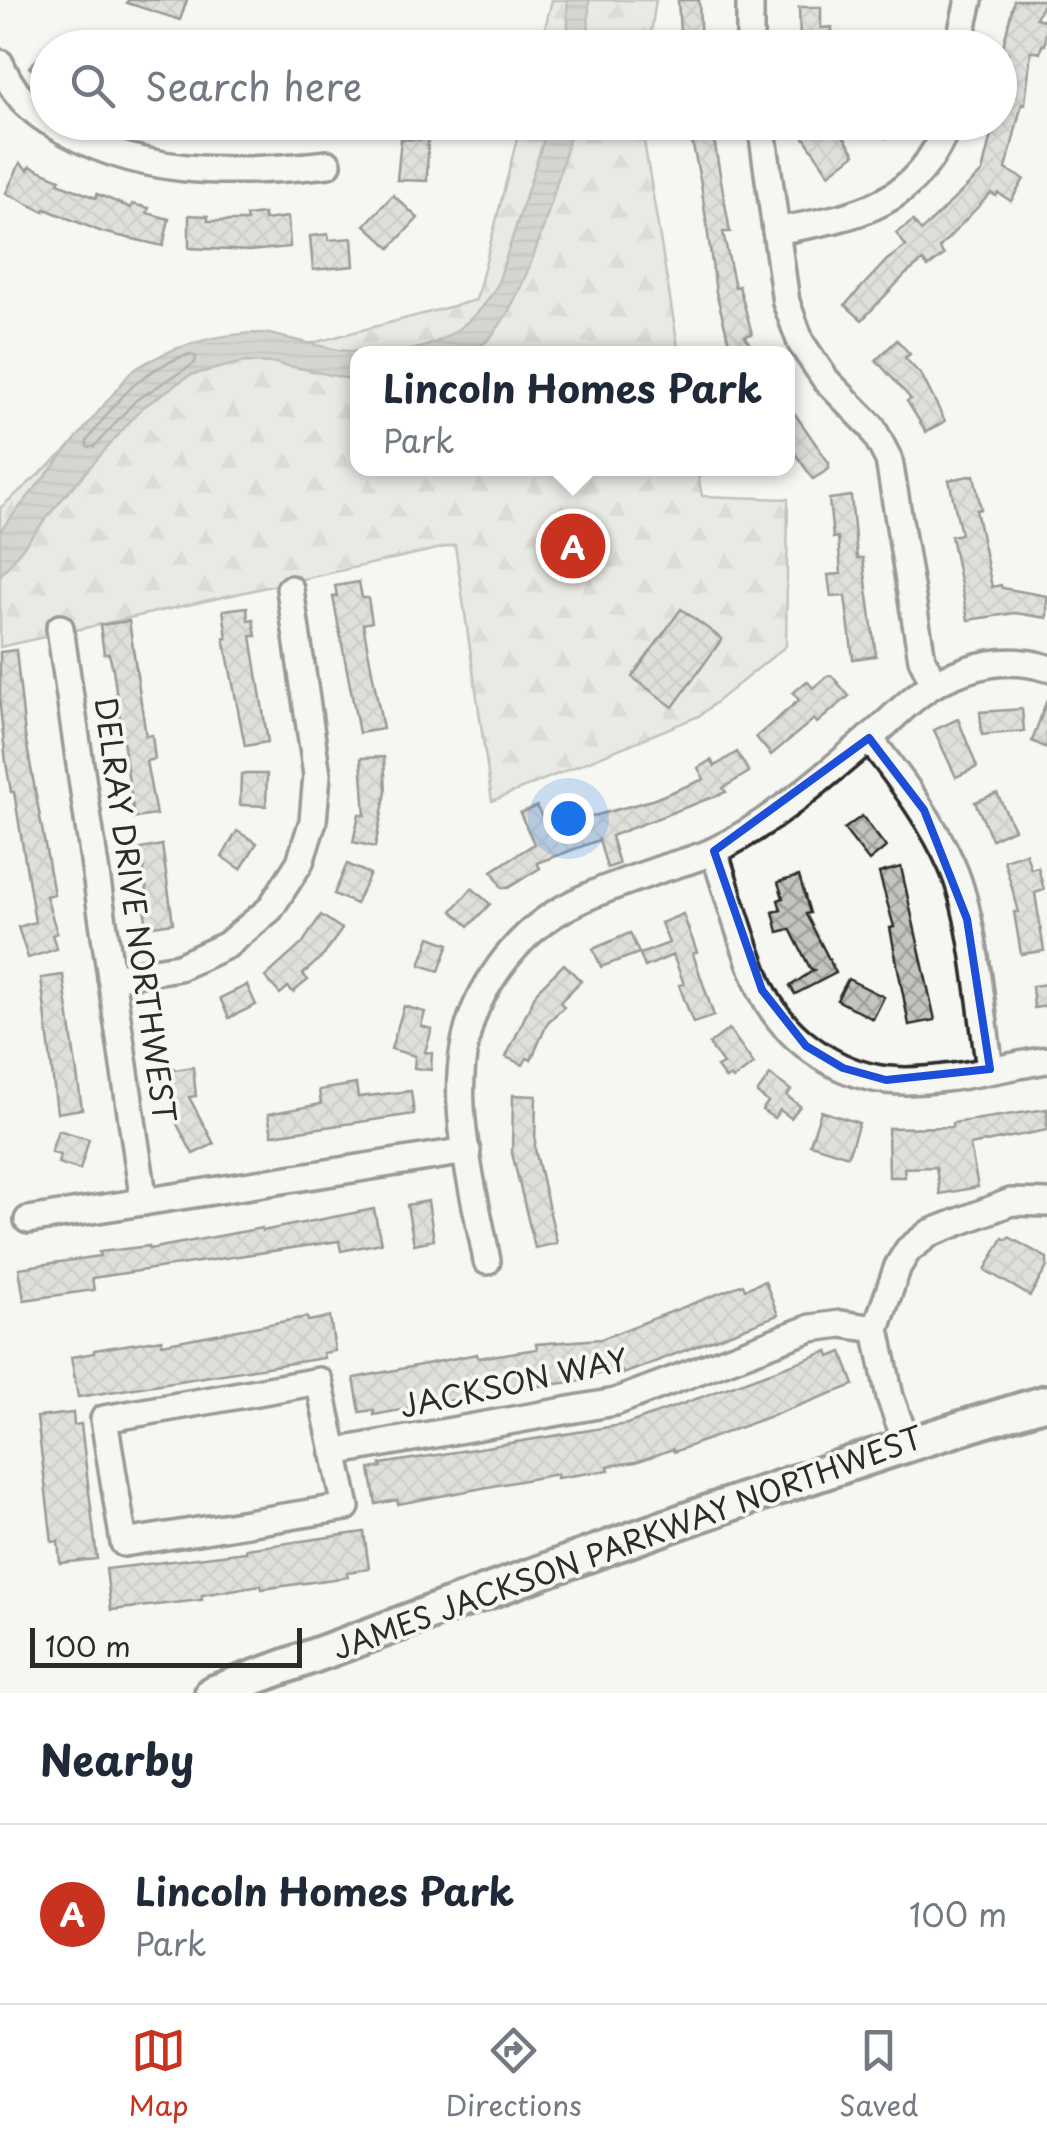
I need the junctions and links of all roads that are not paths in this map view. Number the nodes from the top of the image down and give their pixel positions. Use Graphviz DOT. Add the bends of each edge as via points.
graph roads {
  1 [pos="750,0"];
  2 [pos="969,0"];
  3 [pos="750,30"];
  4 [pos="962,30"];
  5 [pos="0,63"];
  6 [pos="30,108"];
  7 [pos="79,140"];
  8 [pos="763,140"];
  9 [pos="940,140"];
  10 [pos="328,164"];
  11 [pos="776,231"];
  12 [pos="290,590"];
  13 [pos="60,628"];
  14 [pos="1047,668"];
  15 [pos="934,684"];
  16 [pos="869,738"];
  17 [pos="714,851"];
  18 [pos="111,978"];
  19 [pos="1047,1060"];
  20 [pos="990,1069"];
  21 [pos="467,1150"];
  22 [pos="144,1202"];
  23 [pos="1047,1203"];
  24 [pos="28,1220"];
  25 [pos="487,1261"];
  26 [pos="876,1329"];
  27 [pos="1047,1402"];
  28 [pos="907,1444"];
  29 [pos="334,1452"];
  30 [pos="212,1693"];
  1 -- 3 [label="street"];
  2 -- 4 [label="street"];
  5 -- 6 [label="street"];
  7 -- 10 [label="street" via="183,170 258,172"];
  8 -- 11 [label="street"];
  9 -- 11 [label="street" via="927,166 899,194 858,214"];
  11 -- 15 [label="street" via="786,302 801,343 872,427 889,460 922,658"];
  12 -- 18 [label="street" via="317,775 300,862 270,909 227,945 179,967"];
  13 -- 18 [label="street, DELRAY DRIVE NORTHWEST"];
  14 -- 15 [label="street" via="990,663"];
  15 -- 16 [label="street"];
  16 -- 17 [label="street" via="793,801"];
  16 -- 20 [label="street" via="924,810 954,870"];
  17 -- 20 [label="street" via="762,990 806,1046 844,1068 886,1080"];
  17 -- 21 [label="street" via="578,898 508,953 481,997 464,1046 460,1094"];
  18 -- 22 [label="street, DELRAY DRIVE NORTHWEST"];
  19 -- 20 [label="street"];
  21 -- 22 [label="street"];
  21 -- 25 [label="street"];
  22 -- 24 [label="street"];
  23 -- 26 [label="street" via="1011,1202 930,1233 898,1266"];
  26 -- 28 [label="street"];
  26 -- 29 [label="street, JACKSON WAY" via="811,1328 615,1402"];
  27 -- 28 [label="main road, JAMES JACKSON PARKWAY NORTHWEST"];
  28 -- 30 [label="main road, JAMES JACKSON PARKWAY NORTHWEST"];
  29 -- 29 [label="street" via="320,1381 104,1419 124,1544 346,1506"];
}
